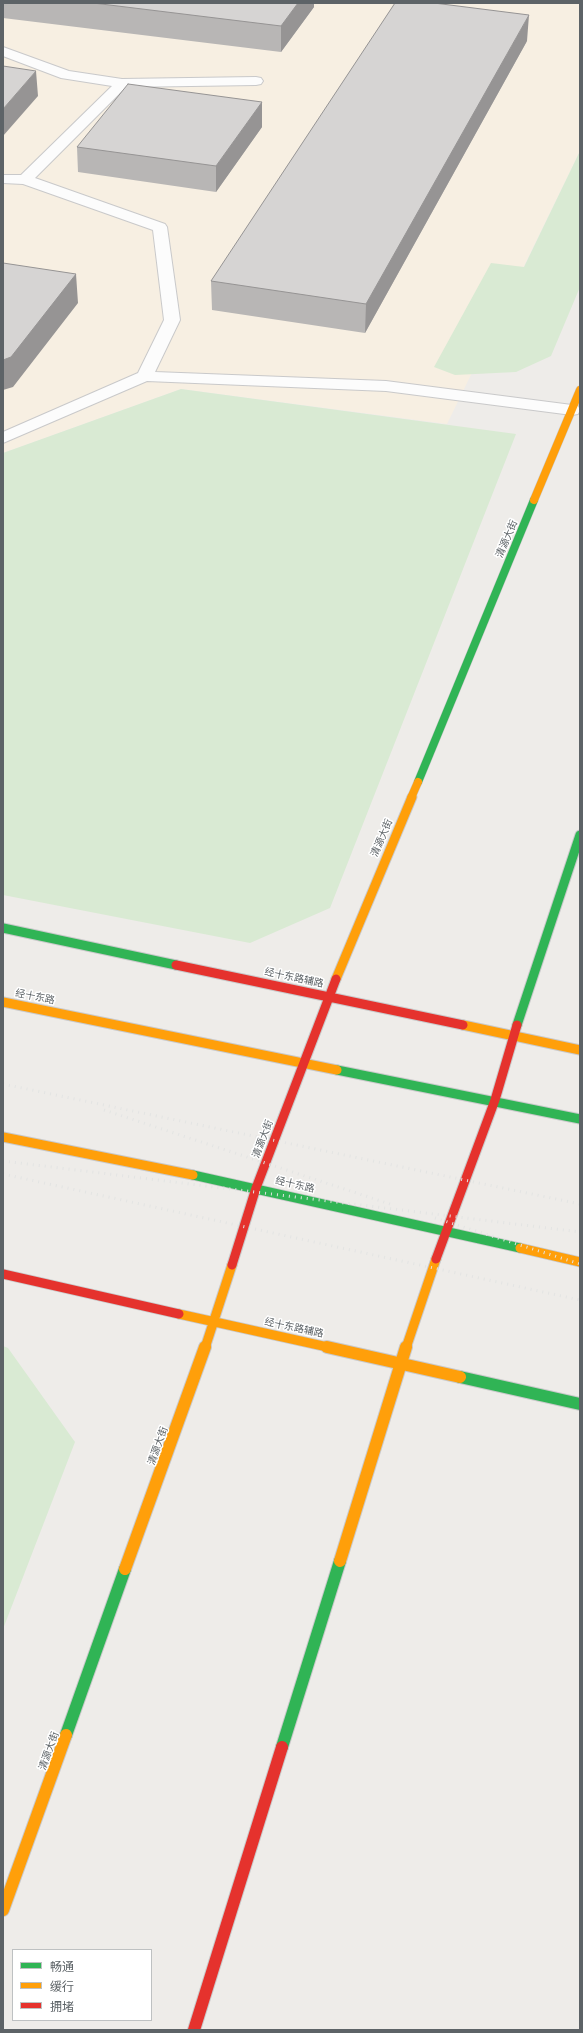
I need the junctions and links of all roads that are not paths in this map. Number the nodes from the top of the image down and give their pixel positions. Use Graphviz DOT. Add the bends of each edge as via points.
graph roads {
  1 [pos="3,51"];
  2 [pos="256,81"];
  3 [pos="122,84"];
  4 [pos="3,179"];
  5 [pos="25,180"];
  6 [pos="145,376"];
  7 [pos="580,390"];
  8 [pos="572,410"];
  9 [pos="3,438"];
  10 [pos="580,835"];
  11 [pos="3,928"];
  12 [pos="329,996"];
  13 [pos="3,1002"];
  14 [pos="513,1036"];
  15 [pos="580,1050"];
  16 [pos="305,1063"];
  17 [pos="495,1100"];
  18 [pos="580,1119"];
  19 [pos="3,1137"];
  20 [pos="256,1188"];
  21 [pos="445,1231"];
  22 [pos="580,1262"];
  23 [pos="3,1274"];
  24 [pos="214,1322"];
  25 [pos="401,1363"];
  26 [pos="580,1404"];
  27 [pos="3,1910"];
  28 [pos="194,2030"];
  1 -- 3 [label="lane" via="66,75"];
  2 -- 3 [label="lane"];
  3 -- 5 [label="lane"];
  4 -- 5 [label="lane"];
  5 -- 6 [label="lane" via="160,227 172,320"];
  6 -- 8 [label="lane" via="386,386"];
  6 -- 9 [label="lane"];
  7 -- 8 [label="main road, 清源大街"];
  8 -- 12 [label="main road, 清源大街"];
  10 -- 14 [label="main road"];
  11 -- 12 [label="main road, 经十东路辅路"];
  12 -- 14 [label="main road, 经十东路辅路"];
  12 -- 16 [label="main road, 清源大街"];
  13 -- 16 [label="main road, 经十东路"];
  14 -- 15 [label="main road, 经十东路辅路"];
  14 -- 17 [label="main road"];
  16 -- 17 [label="main road, 经十东路"];
  16 -- 20 [label="main road, 清源大街"];
  17 -- 18 [label="main road, 经十东路"];
  17 -- 21 [label="main road"];
  19 -- 20 [label="main road, 经十东路"];
  20 -- 21 [label="main road, 经十东路"];
  20 -- 24 [label="main road, 清源大街"];
  21 -- 22 [label="main road, 经十东路"];
  21 -- 25 [label="main road"];
  23 -- 24 [label="main road, 经十东路辅路"];
  24 -- 25 [label="main road, 经十东路辅路"];
  24 -- 27 [label="main road, 清源大街"];
  25 -- 26 [label="main road, 经十东路辅路"];
  25 -- 28 [label="main road"];
}
